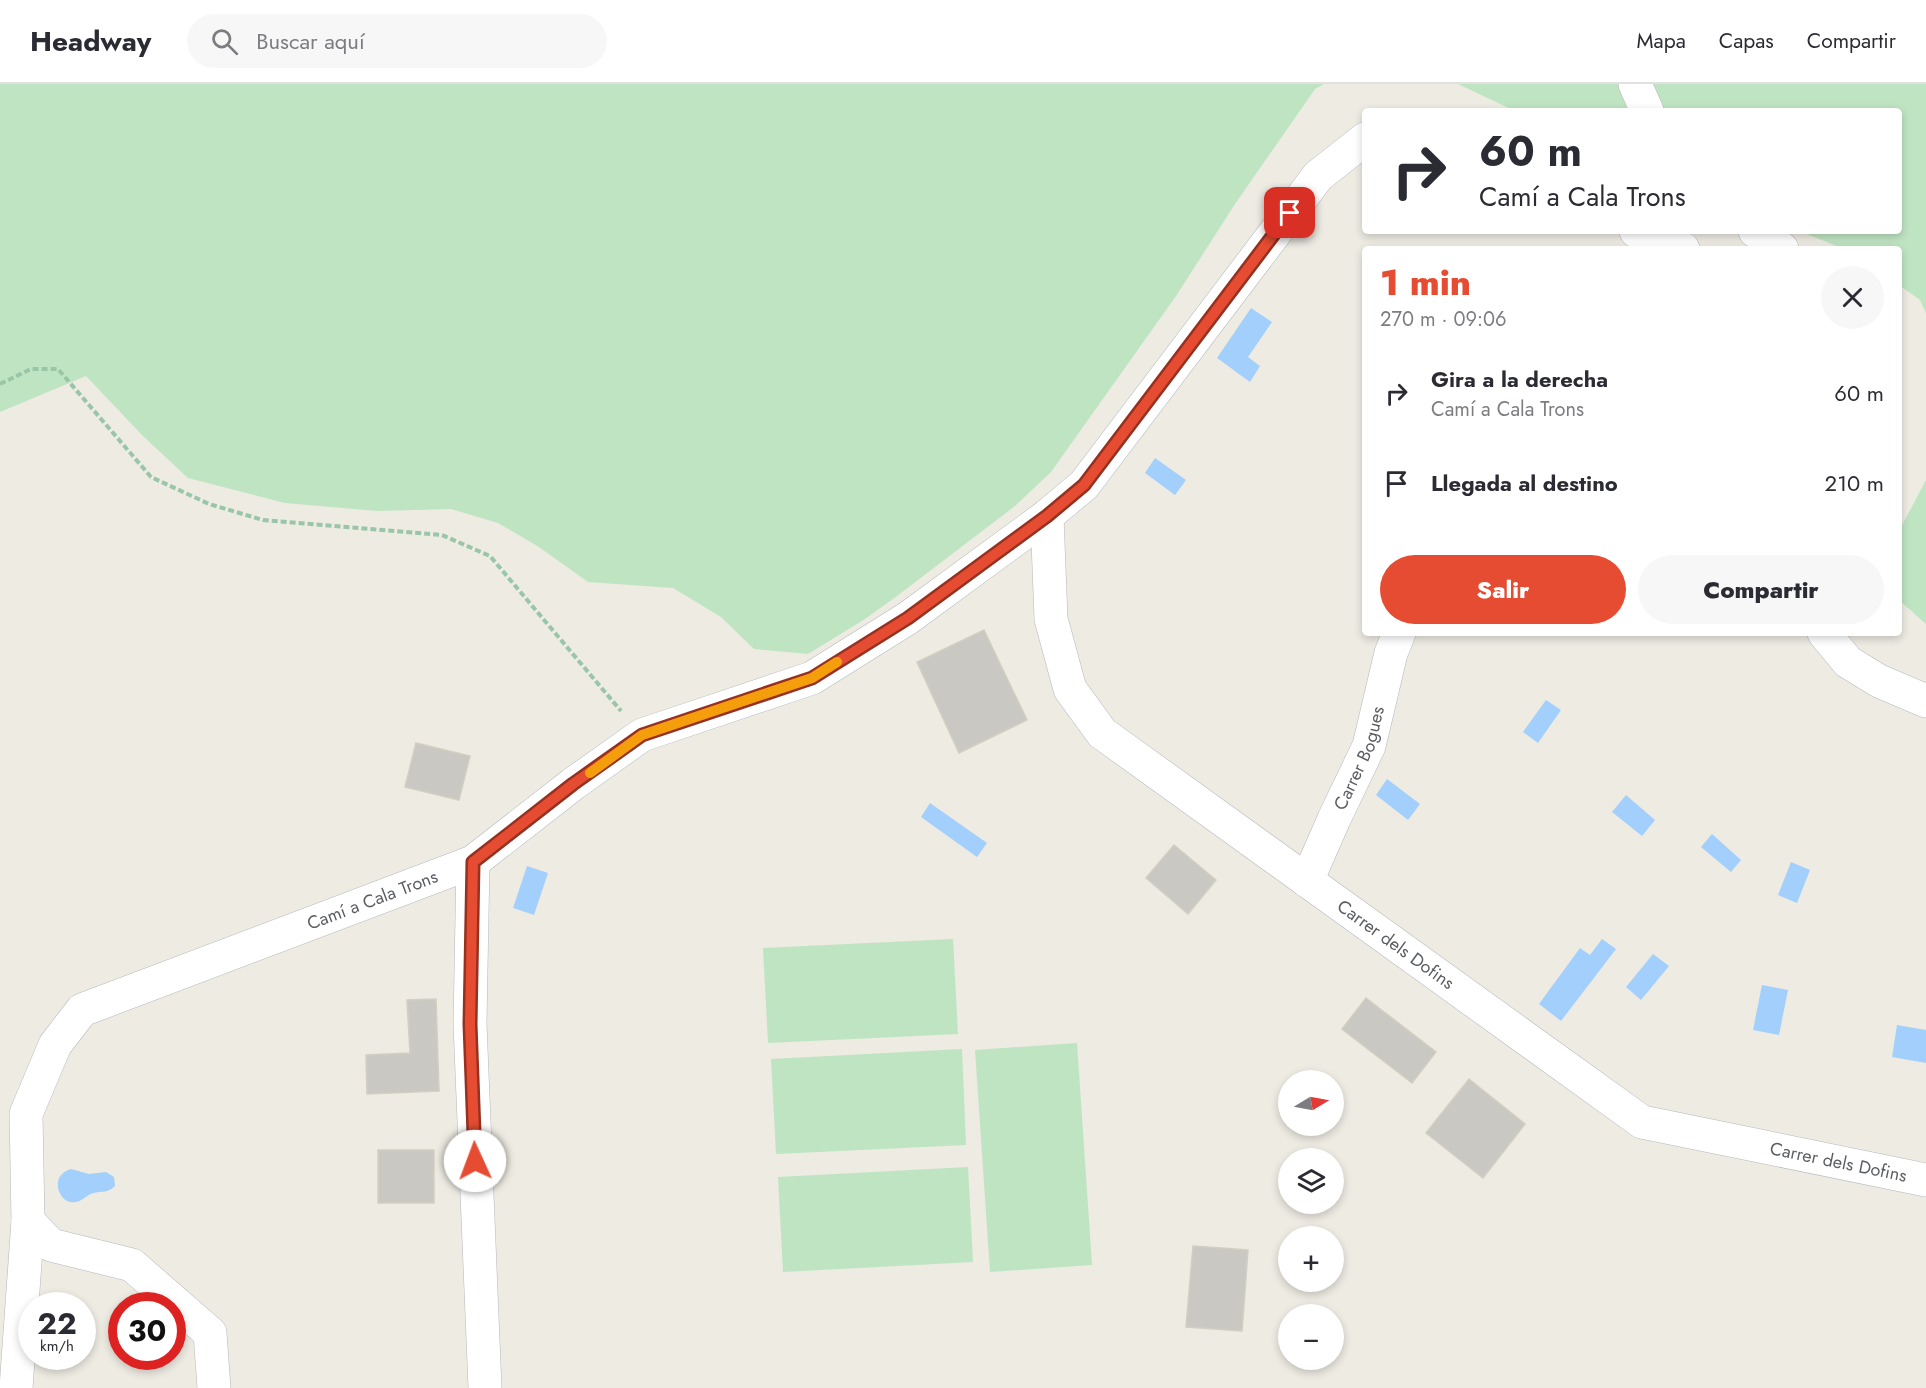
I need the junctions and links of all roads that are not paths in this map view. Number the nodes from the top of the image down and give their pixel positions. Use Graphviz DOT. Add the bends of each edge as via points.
graph roads {
  1 [pos="1635,84"];
  2 [pos="1646,108"];
  3 [pos="1362,141"];
  4 [pos="1645,234"];
  5 [pos="1760,234"];
  6 [pos="1678,246"];
  7 [pos="1778,246"];
  8 [pos="1047,516"];
  9 [pos="1398,636"];
  10 [pos="1826,636"];
  11 [pos="1926,701"];
  12 [pos="473,862"];
  13 [pos="1307,881"];
  14 [pos="1926,1180"];
  15 [pos="28,1221"];
  16 [pos="16,1388"];
  17 [pos="214,1388"];
  18 [pos="485,1388"];
  1 -- 2 [label="street"];
  3 -- 8 [label="street, Camí a Cala Trons" via="1318,176 1084,485"];
  4 -- 6 [label="street"];
  5 -- 7 [label="street"];
  8 -- 12 [label="street, Camí a Cala Trons" via="908,618 812,678 642,735"];
  8 -- 13 [label="street, Carrer dels Dofins" via="1051,619 1070,689 1102,733"];
  9 -- 13 [label="street, Carrer Bogues" via="1390,653 1369,746"];
  10 -- 11 [label="street" via="1848,662 1879,681"];
  12 -- 15 [label="street, Camí a Cala Trons" via="82,1010 55,1045 26,1114"];
  12 -- 18 [label="street" via="470,1024"];
  13 -- 14 [label="street, Carrer dels Dofins" via="1642,1122"];
  15 -- 16 [label="street, Camí a Cala Trons"];
  15 -- 17 [label="street" via="51,1245 132,1265 210,1333"];
}
